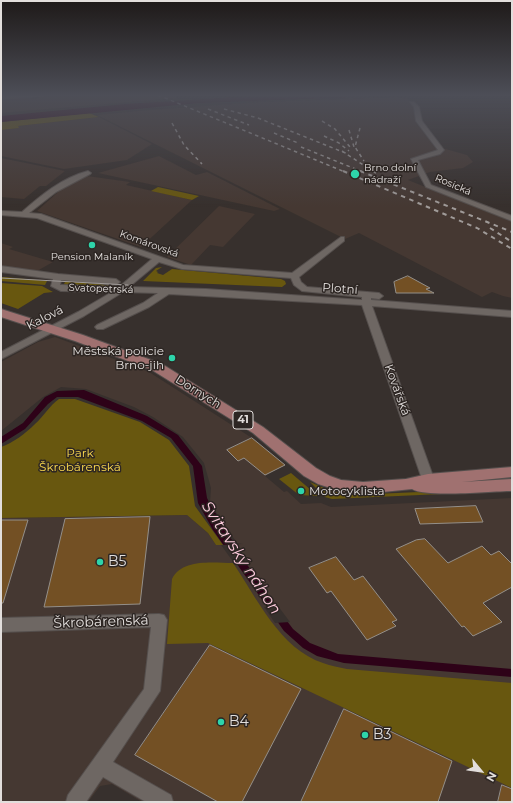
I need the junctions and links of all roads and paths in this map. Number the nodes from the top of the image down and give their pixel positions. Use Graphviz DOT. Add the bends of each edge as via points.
graph roads {
  1 [pos="428,132"];
  2 [pos="88,173"];
  3 [pos="1,213"];
  4 [pos="23,215"];
  5 [pos="512,219"];
  6 [pos="341,239"];
  7 [pos="157,259"];
  8 [pos="1,269"];
  9 [pos="294,276"];
  10 [pos="58,277"];
  11 [pos="130,283"];
  12 [pos="122,289"];
  13 [pos="167,291"];
  14 [pos="366,298"];
  15 [pos="512,306"];
  16 [pos="1,313"];
  17 [pos="512,314"];
  18 [pos="100,327"];
  19 [pos="51,329"];
  20 [pos="1,356"];
  21 [pos="512,472"];
  22 [pos="428,479"];
  23 [pos="406,485"];
  24 [pos="512,485"];
  25 [pos="1,625"];
  26 [pos="101,765"];
  27 [pos="75,802"];
  28 [pos="164,802"];
  1 -- 5 [label="street, Rosická" via="441,150 414,159 428,186"];
  2 -- 4 [label="street" via="46,193"];
  3 -- 4 [label="street, Komárovská"];
  4 -- 7 [label="street, Komárovská" via="38,216"];
  6 -- 9 [label="street"];
  7 -- 9 [label="street, Komárovská" via="186,268"];
  7 -- 11 [label="street, Kalová"];
  8 -- 10 [label="street, Svatopetrská"];
  9 -- 14 [label="street, Plotní" via="297,283 305,289"];
  10 -- 11 [label="street"];
  10 -- 12 [label="street, Svatopetrská" via="55,286 58,288"];
  11 -- 12 [label="street, Kalová"];
  12 -- 13 [label="street, Svatopetrská"];
  12 -- 19 [label="street, Kalová"];
  13 -- 14 [label="street, Plotní"];
  13 -- 18 [label="street" via="156,300"];
  14 -- 15 [label="street, Plotní"];
  14 -- 17 [label="street, Plotní"];
  14 -- 22 [label="street, Kovářská"];
  16 -- 19 [label="main road, Dornych / 41"];
  19 -- 20 [label="street, Kalová"];
  19 -- 23 [label="main road, Dornych / 41" via="157,367 246,422 324,480 355,487"];
  21 -- 22 [label="main road, Dornych / 41"];
  22 -- 23 [label="main road, Dornych / 41"];
  23 -- 24 [label="main road, Dornych / 41" via="444,488"];
  25 -- 26 [label="street, Škrobárenská" via="159,620 152,691"];
  26 -- 27 [label="street, Škrobárenská"];
  26 -- 28 [label="street"];
}
